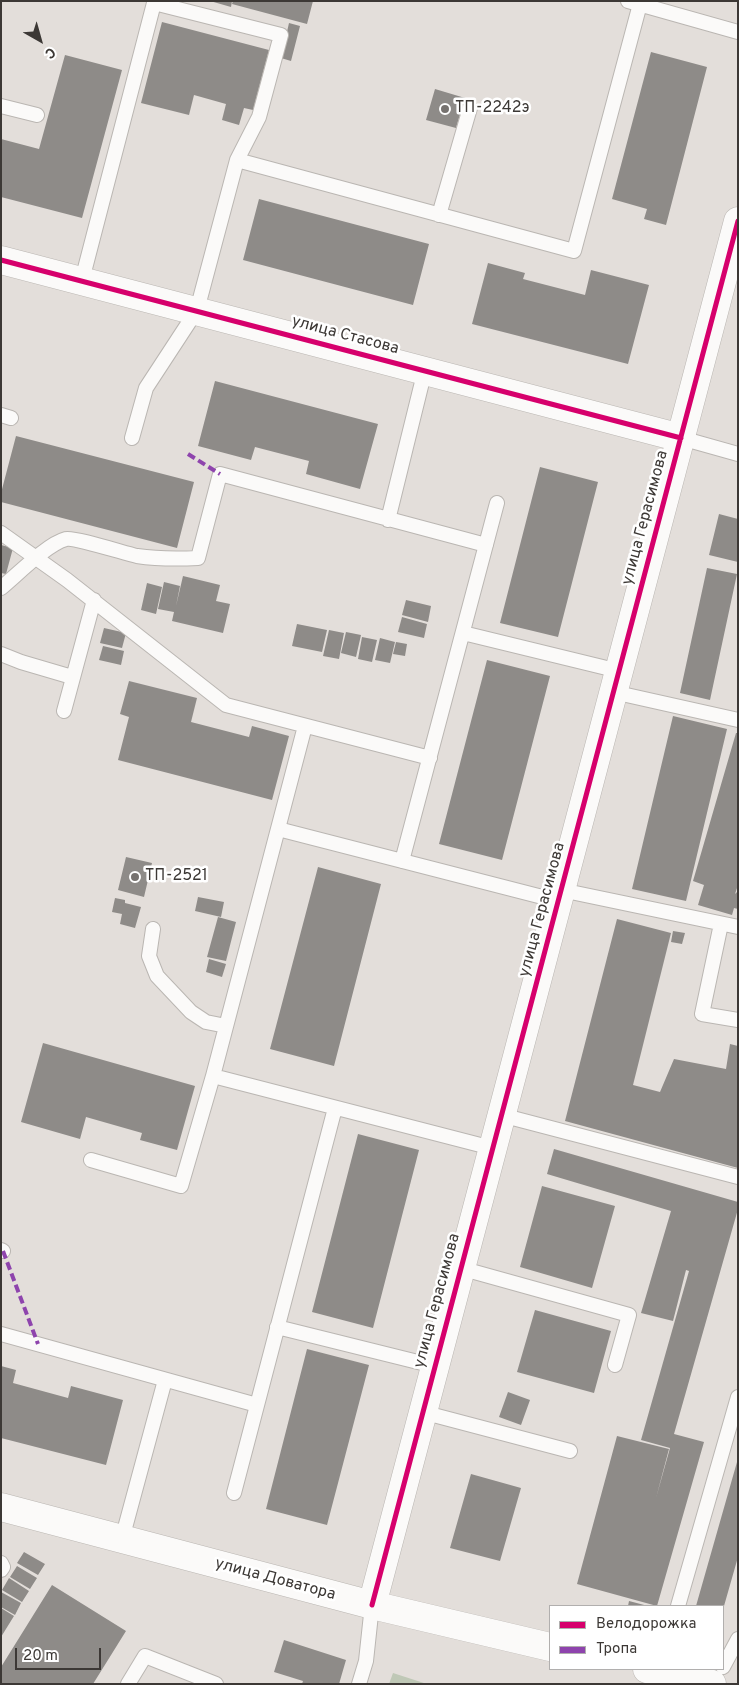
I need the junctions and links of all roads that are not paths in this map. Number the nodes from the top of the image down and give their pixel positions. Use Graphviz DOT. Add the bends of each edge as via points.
graph roads {
  1 [pos="634,3"];
  2 [pos="738,32"];
  3 [pos="1,106"];
  4 [pos="470,108"];
  5 [pos="37,116"];
  6 [pos="237,160"];
  7 [pos="439,215"];
  8 [pos="738,221"];
  9 [pos="1,260"];
  10 [pos="82,280"];
  11 [pos="197,310"];
  12 [pos="425,370"];
  13 [pos="132,438"];
  14 [pos="681,438"];
  15 [pos="738,454"];
  16 [pos="497,503"];
  17 [pos="388,520"];
  18 [pos="1,533"];
  19 [pos="486,545"];
  20 [pos="36,558"];
  21 [pos="1,588"];
  22 [pos="94,600"];
  23 [pos="463,633"];
  24 [pos="1,654"];
  25 [pos="72,677"];
  26 [pos="616,682"];
  27 [pos="64,711"];
  28 [pos="738,720"];
  29 [pos="305,726"];
  30 [pos="430,758"];
  31 [pos="278,829"];
  32 [pos="402,861"];
  33 [pos="559,896"];
  34 [pos="721,924"];
  35 [pos="738,927"];
  36 [pos="153,929"];
  37 [pos="738,1020"];
  38 [pos="226,1026"];
  39 [pos="213,1076"];
  40 [pos="335,1108"];
  41 [pos="501,1115"];
  42 [pos="492,1148"];
  43 [pos="91,1160"];
  44 [pos="738,1177"];
  45 [pos="460,1268"];
  46 [pos="278,1326"];
  47 [pos="1,1334"];
  48 [pos="614,1365"];
  49 [pos="434,1366"];
  50 [pos="165,1380"];
  51 [pos="738,1397"];
  52 [pos="257,1405"];
  53 [pos="422,1412"];
  54 [pos="570,1451"];
  55 [pos="234,1493"];
  56 [pos="1,1507"];
  57 [pos="122,1539"];
  58 [pos="1,1563"];
  59 [pos="1,1570"];
  60 [pos="678,1605"];
  61 [pos="372,1606"];
  62 [pos="738,1639"];
  63 [pos="549,1646"];
  64 [pos="724,1664"];
  65 [pos="655,1670"];
  66 [pos="719,1670"];
  67 [pos="701,1683"];
  68 [pos="128,1684"];
  69 [pos="216,1684"];
  70 [pos="360,1684"];
  1 -- 2 [label="lane"];
  1 -- 7 [label="lane" via="574,251"];
  3 -- 5 [label="lane"];
  4 -- 7 [label="lane"];
  6 -- 7 [label="lane"];
  6 -- 10 [label="lane" via="259,117 280,35 154,3"];
  6 -- 11 [label="lane"];
  8 -- 14 [label="street, улица Герасимова"];
  9 -- 10 [label="street, улица Стасова"];
  10 -- 11 [label="street, улица Стасова"];
  11 -- 12 [label="street, улица Стасова"];
  11 -- 13 [label="lane" via="146,388"];
  12 -- 14 [label="street, улица Стасова"];
  12 -- 17 [label="lane"];
  14 -- 15 [label="lane"];
  14 -- 26 [label="street, улица Герасимова"];
  16 -- 19 [label="lane"];
  17 -- 19 [label="lane"];
  17 -- 20 [label="lane" via="220,474 198,558 176,560 138,556 67,539"];
  18 -- 20 [label="lane"];
  19 -- 23 [label="lane"];
  20 -- 21 [label="lane"];
  20 -- 22 [label="lane"];
  22 -- 25 [label="lane"];
  22 -- 29 [label="lane" via="226,705"];
  23 -- 26 [label="lane"];
  23 -- 30 [label="lane"];
  24 -- 25 [label="lane"];
  25 -- 27 [label="lane"];
  26 -- 28 [label="lane"];
  26 -- 33 [label="street, улица Герасимова"];
  29 -- 30 [label="lane"];
  29 -- 31 [label="lane"];
  30 -- 32 [label="lane"];
  31 -- 32 [label="lane"];
  31 -- 38 [label="lane"];
  32 -- 33 [label="lane"];
  33 -- 34 [label="lane"];
  33 -- 41 [label="street, улица Герасимова"];
  34 -- 35 [label="lane"];
  34 -- 37 [label="lane" via="702,1014"];
  36 -- 38 [label="lane" via="149,956 157,976 191,1012 206,1022"];
  38 -- 39 [label="lane"];
  39 -- 40 [label="lane"];
  39 -- 43 [label="lane" via="182,1186"];
  40 -- 42 [label="lane"];
  40 -- 46 [label="lane"];
  41 -- 42 [label="street, улица Герасимова"];
  41 -- 44 [label="lane"];
  42 -- 45 [label="street, улица Герасимова"];
  45 -- 48 [label="lane" via="629,1315"];
  45 -- 49 [label="street, улица Герасимова"];
  46 -- 49 [label="lane"];
  46 -- 52 [label="lane"];
  47 -- 50 [label="lane"];
  49 -- 53 [label="street, улица Герасимова"];
  50 -- 52 [label="lane"];
  50 -- 57 [label="lane"];
  51 -- 60 [label="lane"];
  52 -- 55 [label="lane"];
  53 -- 54 [label="lane"];
  53 -- 61 [label="street, улица Герасимова"];
  56 -- 57 [label="street, улица Доватора"];
  57 -- 61 [label="street, улица Доватора"];
  58 -- 59 [label="lane"];
  61 -- 63 [label="street, улица Доватора"];
  61 -- 70 [label="lane"];
  62 -- 64 [label="lane"];
  65 -- 67 [label="street"];
  66 -- 67 [label="lane"];
  68 -- 69 [label="lane" via="145,1656"];
}
